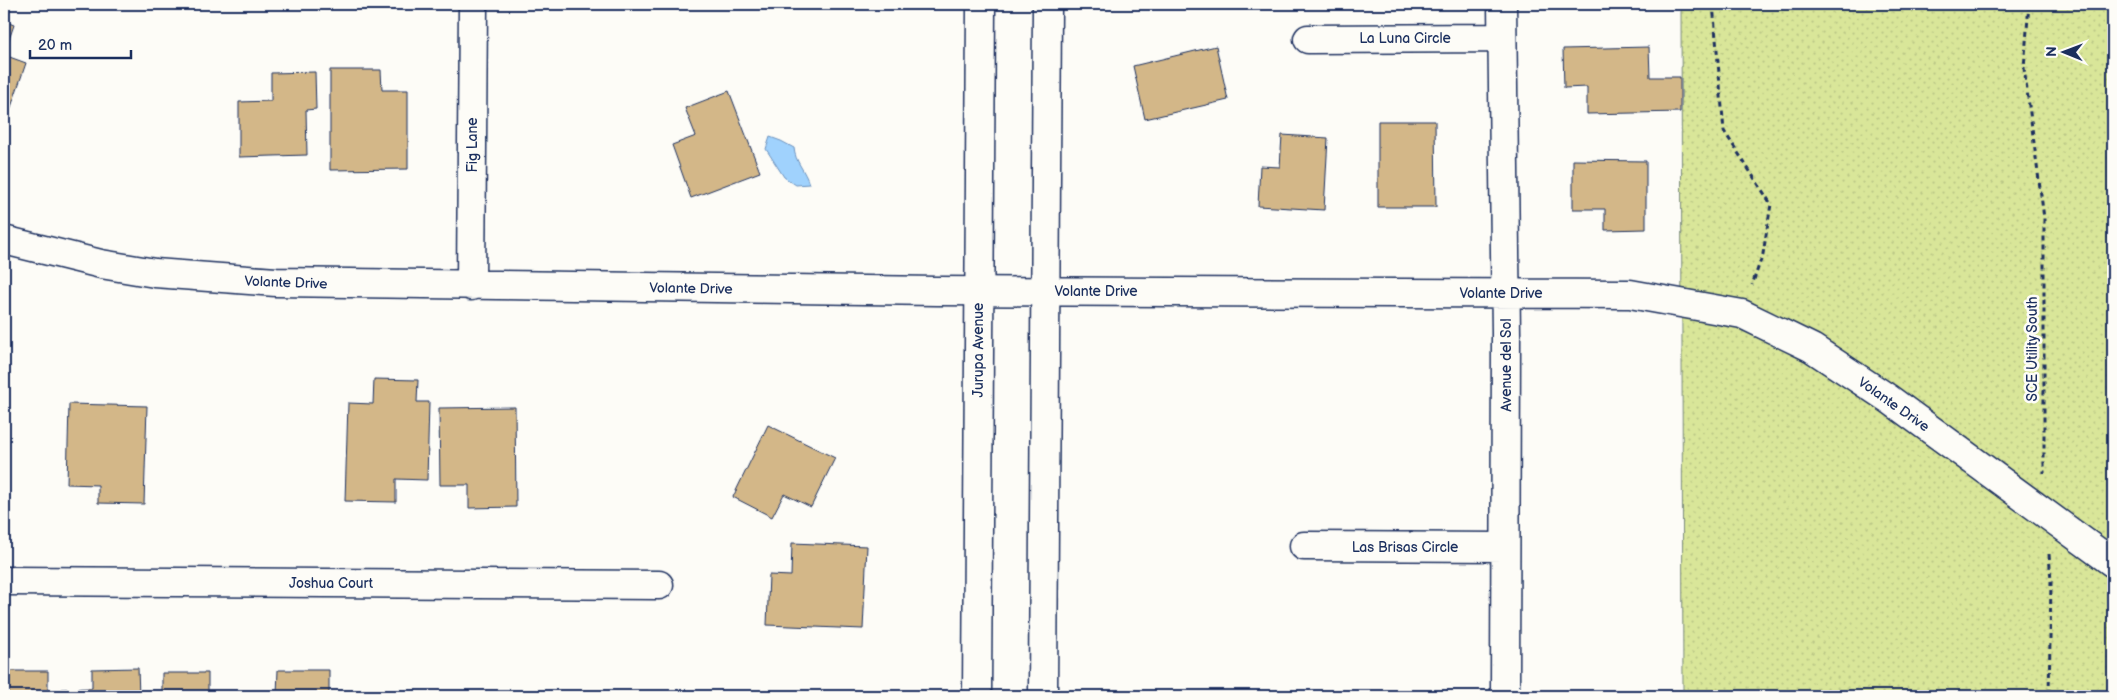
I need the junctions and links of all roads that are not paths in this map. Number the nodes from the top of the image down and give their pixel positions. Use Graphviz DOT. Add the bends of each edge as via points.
graph roads {
  1 [pos="473,4"];
  2 [pos="981,4"];
  3 [pos="1047,4"];
  4 [pos="1502,4"];
  5 [pos="1502,38"];
  6 [pos="1308,39"];
  7 [pos="4,240"];
  8 [pos="471,286"];
  9 [pos="978,291"];
  10 [pos="1045,291"];
  11 [pos="1506,293"];
  12 [pos="1304,546"];
  13 [pos="1505,547"];
  14 [pos="2113,563"];
  15 [pos="4,581"];
  16 [pos="659,585"];
  17 [pos="977,696"];
  18 [pos="1043,696"];
  19 [pos="1505,696"];
  1 -- 8 [label="street, Fig Lane"];
  2 -- 9 [label="street, Jurupa Avenue"];
  3 -- 10 [label="street"];
  4 -- 5 [label="street, Avenue del Sol"];
  5 -- 6 [label="street, La Luna Circle"];
  5 -- 11 [label="street, Avenue del Sol"];
  7 -- 8 [label="street, Volante Drive" via="155,274 276,282"];
  8 -- 9 [label="street, Volante Drive"];
  9 -- 10 [label="street, Volante Drive"];
  9 -- 17 [label="street, Jurupa Avenue"];
  10 -- 11 [label="street, Volante Drive"];
  10 -- 18 [label="street"];
  11 -- 13 [label="street, Avenue del Sol"];
  11 -- 14 [label="street, Volante Drive" via="1630,294 1742,314 1820,353 1889,399"];
  12 -- 13 [label="street, Las Brisas Circle"];
  13 -- 19 [label="street, Avenue del Sol"];
  15 -- 16 [label="street, Joshua Court"];
}
